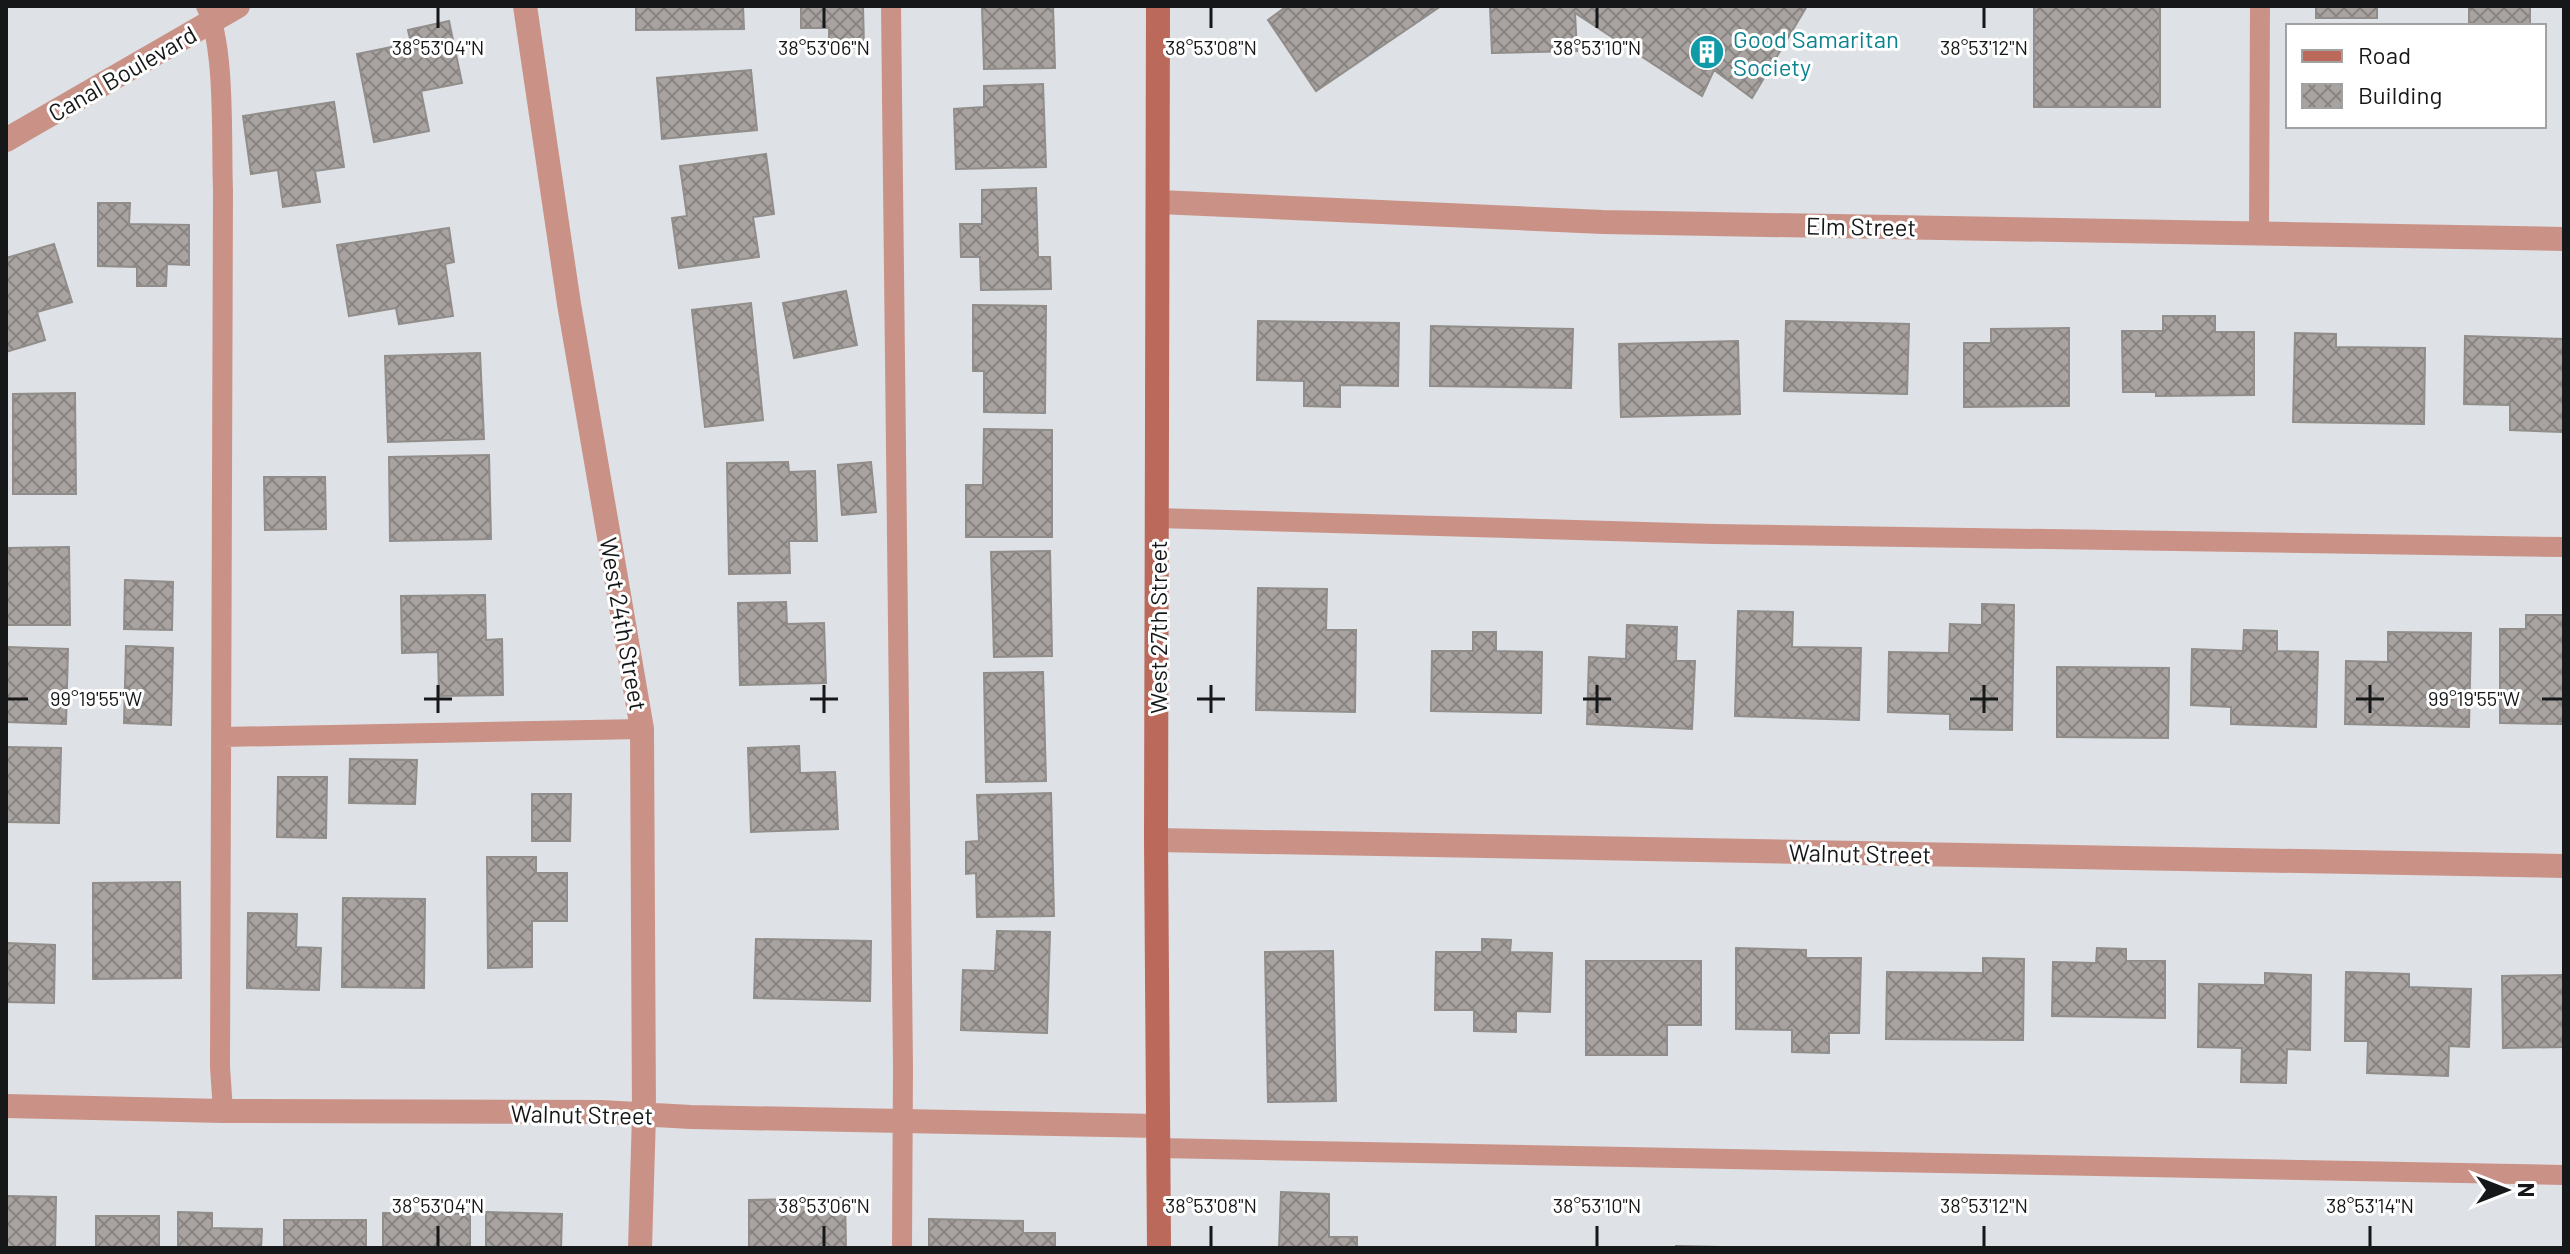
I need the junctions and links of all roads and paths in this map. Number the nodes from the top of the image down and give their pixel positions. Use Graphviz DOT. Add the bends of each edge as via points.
graph roads {
  1 [pos="238,6"];
  2 [pos="525,6"];
  3 [pos="891,6"];
  4 [pos="1158,6"];
  5 [pos="2260,6"];
  6 [pos="209,13"];
  7 [pos="6,140"];
  8 [pos="1159,202"];
  9 [pos="2259,234"];
  10 [pos="2564,239"];
  11 [pos="1157,518"];
  12 [pos="2564,547"];
  13 [pos="642,729"];
  14 [pos="222,737"];
  15 [pos="1156,840"];
  16 [pos="2564,866"];
  17 [pos="6,1106"];
  18 [pos="223,1111"];
  19 [pos="644,1115"];
  20 [pos="903,1121"];
  21 [pos="1158,1137"];
  22 [pos="2564,1175"];
  23 [pos="640,1248"];
  24 [pos="902,1248"];
  25 [pos="1159,1248"];
  1 -- 6 [label="street, Canal Boulevard"];
  2 -- 13 [label="street, West 24th Street" via="569,304"];
  3 -- 20 [label="lane"];
  4 -- 8 [label="main road, West 27th Street"];
  5 -- 9 [label="lane"];
  6 -- 7 [label="street, Canal Boulevard"];
  6 -- 14 [label="lane" via="219,76 223,190"];
  8 -- 9 [label="street, Elm Street" via="1603,222"];
  8 -- 11 [label="main road, West 27th Street"];
  9 -- 10 [label="street, Elm Street"];
  11 -- 12 [label="lane" via="1713,534"];
  11 -- 15 [label="main road, West 27th Street"];
  13 -- 14 [label="lane"];
  13 -- 19 [label="street, West 24th Street"];
  14 -- 18 [label="lane"];
  15 -- 16 [label="street, Walnut Street"];
  15 -- 21 [label="main road, West 27th Street"];
  17 -- 18 [label="street, Walnut Street"];
  18 -- 19 [label="street, Walnut Street"];
  19 -- 20 [label="street, Walnut Street"];
  19 -- 23 [label="street, West 24th Street"];
  20 -- 21 [label="street, Walnut Street"];
  20 -- 24 [label="lane"];
  21 -- 22 [label="lane"];
  21 -- 25 [label="main road, West 27th Street"];
}
